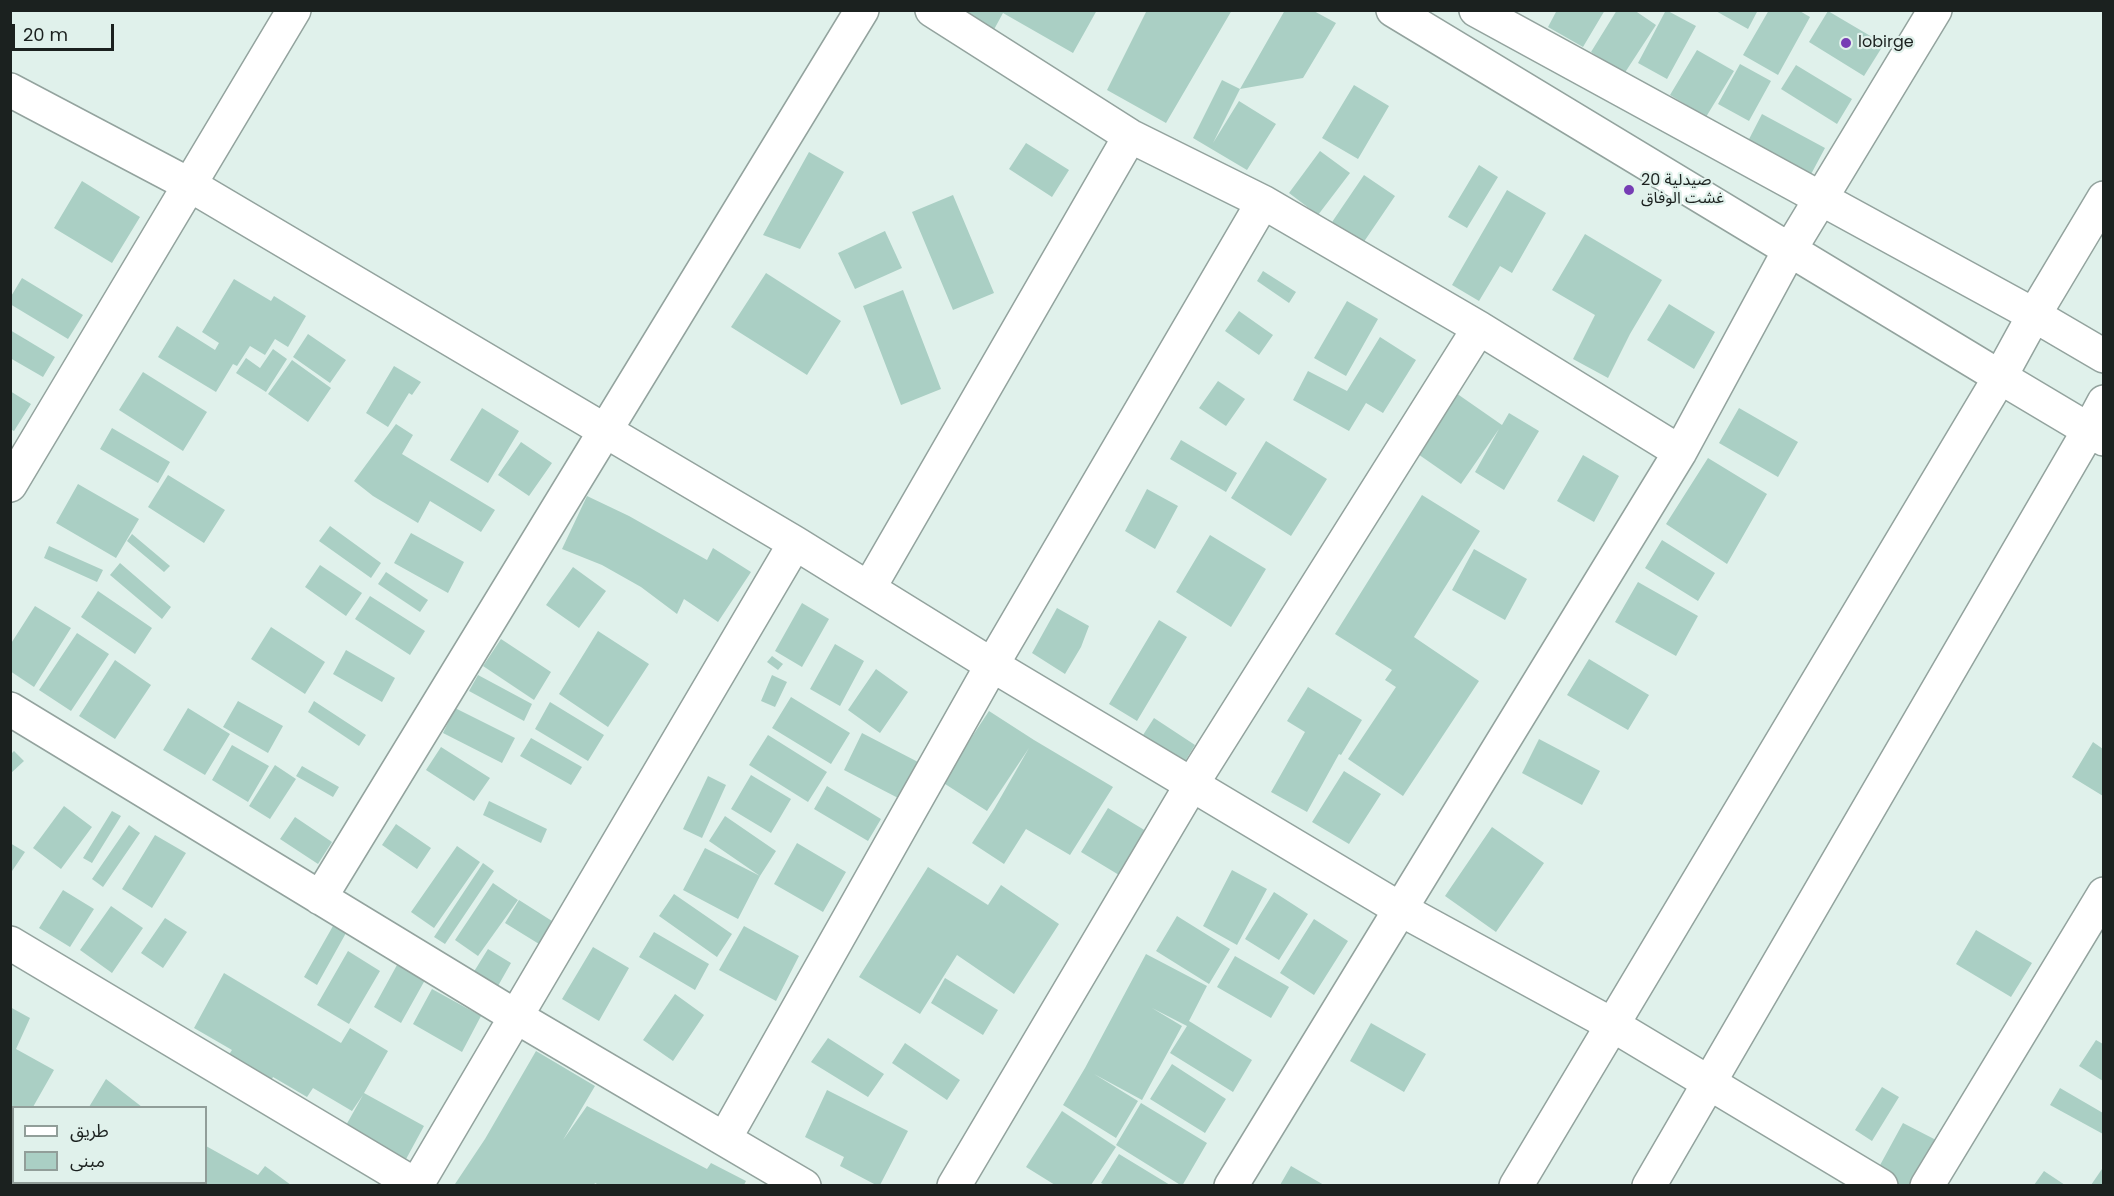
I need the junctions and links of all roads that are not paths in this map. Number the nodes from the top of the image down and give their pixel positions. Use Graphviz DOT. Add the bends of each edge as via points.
graph roads {
  1 [pos="294,10"];
  2 [pos="862,10"];
  3 [pos="932,10"];
  4 [pos="1393,10"];
  5 [pos="1476,10"];
  6 [pos="1935,10"];
  7 [pos="10,90"];
  8 [pos="1130,136"];
  9 [pos="190,185"];
  10 [pos="1822,198"];
  11 [pos="2103,198"];
  12 [pos="1263,202"];
  13 [pos="1789,251"];
  14 [pos="2034,315"];
  15 [pos="1479,328"];
  16 [pos="2103,356"];
  17 [pos="2000,377"];
  18 [pos="2099,424"];
  19 [pos="604,430"];
  20 [pos="1680,452"];
  21 [pos="10,485"];
  22 [pos="795,543"];
  23 [pos="869,588"];
  24 [pos="992,665"];
  25 [pos="10,709"];
  26 [pos="1192,784"];
  27 [pos="2103,894"];
  28 [pos="320,897"];
  29 [pos="1400,909"];
  30 [pos="10,943"];
  31 [pos="515,1016"];
  32 [pos="1611,1024"];
  33 [pos="1709,1082"];
  34 [pos="725,1138"];
  35 [pos="416,1185"];
  36 [pos="804,1185"];
  37 [pos="954,1185"];
  38 [pos="1231,1185"];
  39 [pos="1516,1185"];
  40 [pos="1648,1185"];
  41 [pos="1881,1185"];
  42 [pos="1927,1185"];
  1 -- 9 [label="street"];
  2 -- 19 [label="street"];
  3 -- 8 [label="street"];
  4 -- 13 [label="street"];
  5 -- 10 [label="street"];
  6 -- 10 [label="street"];
  7 -- 9 [label="street"];
  8 -- 12 [label="street"];
  8 -- 23 [label="street"];
  9 -- 19 [label="street"];
  9 -- 21 [label="street"];
  10 -- 13 [label="street"];
  10 -- 14 [label="street"];
  11 -- 14 [label="street"];
  12 -- 15 [label="street"];
  12 -- 24 [label="street"];
  13 -- 17 [label="street"];
  13 -- 20 [label="street"];
  14 -- 16 [label="street"];
  14 -- 17 [label="street"];
  15 -- 20 [label="street"];
  15 -- 26 [label="street"];
  17 -- 18 [label="street"];
  17 -- 32 [label="street"];
  18 -- 33 [label="street"];
  19 -- 22 [label="street"];
  19 -- 28 [label="street"];
  20 -- 29 [label="street"];
  22 -- 23 [label="street"];
  22 -- 31 [label="street"];
  23 -- 24 [label="street"];
  24 -- 26 [label="street"];
  24 -- 34 [label="street"];
  25 -- 28 [label="street"];
  26 -- 29 [label="street"];
  26 -- 37 [label="street"];
  27 -- 42 [label="street"];
  28 -- 31 [label="street"];
  29 -- 32 [label="street"];
  29 -- 38 [label="street"];
  30 -- 35 [label="street"];
  31 -- 34 [label="street"];
  31 -- 35 [label="street"];
  32 -- 33 [label="street"];
  32 -- 39 [label="street"];
  33 -- 40 [label="street"];
  33 -- 41 [label="street"];
  34 -- 36 [label="street"];
}
